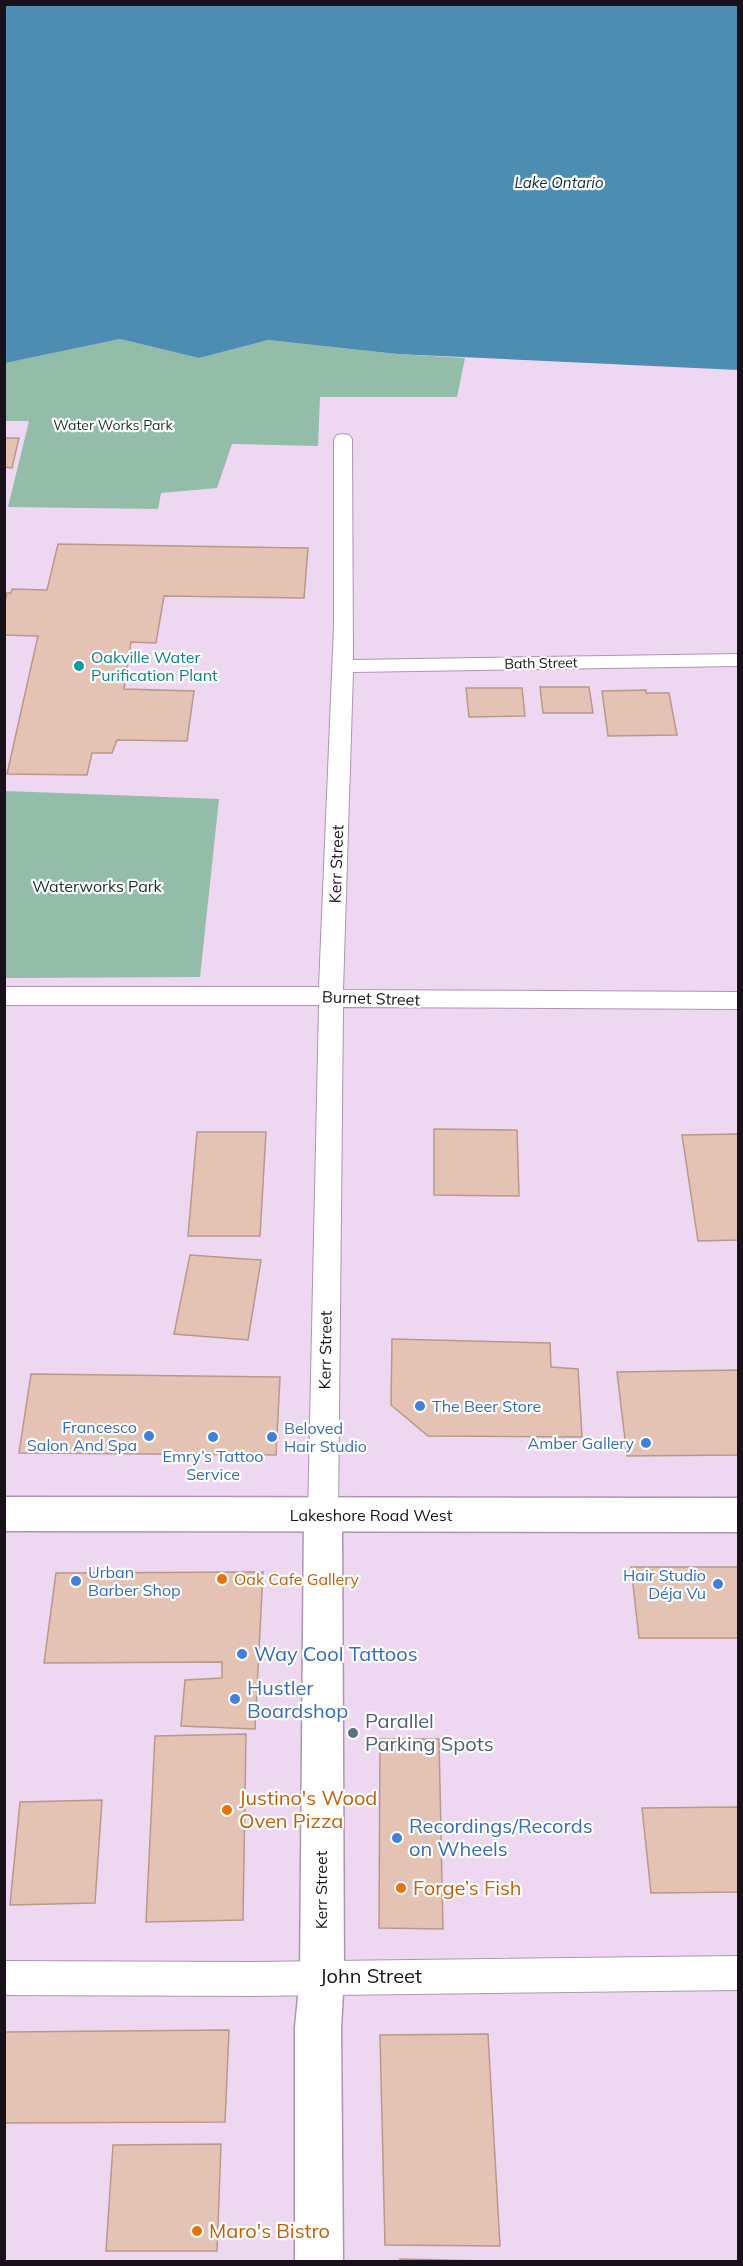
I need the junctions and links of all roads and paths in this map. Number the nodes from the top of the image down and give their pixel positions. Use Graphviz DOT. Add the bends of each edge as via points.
graph roads {
  1 [pos="343,439"];
  2 [pos="738,660"];
  3 [pos="344,666"];
  4 [pos="4,996"];
  5 [pos="331,996"];
  6 [pos="738,1000"];
  7 [pos="4,1514"];
  8 [pos="738,1515"];
  9 [pos="323,1516"];
  10 [pos="738,1973"];
  11 [pos="322,1977"];
  12 [pos="4,1978"];
  13 [pos="319,2262"];
  1 -- 3 [label="street, Kerr Street"];
  2 -- 3 [label="street, Bath Street"];
  3 -- 5 [label="street, Kerr Street"];
  4 -- 5 [label="street, Burnet Street"];
  5 -- 6 [label="street, Burnet Street" via="350,1000"];
  5 -- 9 [label="street, Kerr Street"];
  7 -- 9 [label="main road, Lakeshore Road West"];
  8 -- 9 [label="main road, Lakeshore Road West"];
  9 -- 11 [label="main road, Kerr Street"];
  10 -- 11 [label="street, John Street"];
  11 -- 12 [label="street, John Street"];
  11 -- 13 [label="main road, Kerr Street" via="318,2027"];
}
